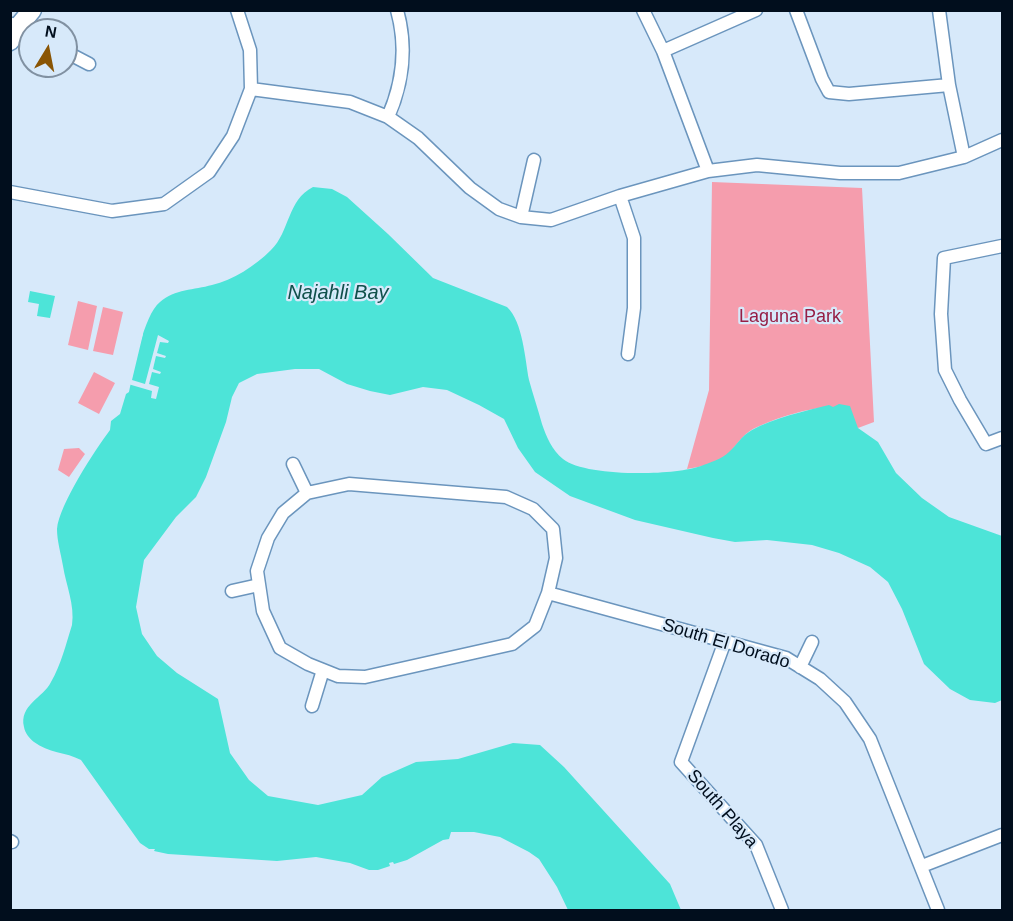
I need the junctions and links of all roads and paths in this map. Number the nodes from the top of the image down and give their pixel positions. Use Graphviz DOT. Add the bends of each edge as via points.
graph roads {
  1 [pos="32,10"];
  2 [pos="237,10"];
  3 [pos="397,10"];
  4 [pos="643,10"];
  5 [pos="756,10"];
  6 [pos="796,10"];
  7 [pos="939,10"];
  8 [pos="17,31"];
  9 [pos="663,51"];
  10 [pos="78,58"];
  11 [pos="89,64"];
  12 [pos="949,85"];
  13 [pos="251,89"];
  14 [pos="388,117"];
  15 [pos="1002,140"];
  16 [pos="964,157"];
  17 [pos="534,160"];
  18 [pos="708,171"];
  19 [pos="10,192"];
  20 [pos="620,196"];
  21 [pos="521,217"];
  22 [pos="1002,246"];
  23 [pos="628,354"];
  24 [pos="1002,438"];
  25 [pos="293,464"];
  26 [pos="307,494"];
  27 [pos="259,585"];
  28 [pos="232,591"];
  29 [pos="548,593"];
  30 [pos="725,641"];
  31 [pos="812,642"];
  32 [pos="800,667"];
  33 [pos="323,670"];
  34 [pos="312,706"];
  35 [pos="1002,835"];
  36 [pos="922,866"];
  37 [pos="782,910"];
  38 [pos="938,910"];
  1 -- 8 [label="street"];
  2 -- 13 [label="street" via="250,50"];
  3 -- 14 [label="street" via="402,75"];
  4 -- 9 [label="street"];
  5 -- 9 [label="street"];
  6 -- 12 [label="street" via="829,92 849,94"];
  7 -- 12 [label="street"];
  9 -- 18 [label="street"];
  10 -- 11 [label="street"];
  12 -- 16 [label="street"];
  13 -- 14 [label="street" via="350,102"];
  13 -- 19 [label="street" via="233,136 209,172 164,204 112,211"];
  14 -- 21 [label="street" via="418,138 471,188 499,209"];
  15 -- 16 [label="street"];
  16 -- 18 [label="street" via="899,173 840,173 757,165"];
  17 -- 21 [label="street"];
  18 -- 20 [label="street"];
  20 -- 21 [label="street" via="551,220"];
  20 -- 23 [label="street" via="634,238 634,308"];
  22 -- 24 [label="street" via="944,258 941,314 945,370 986,444"];
  25 -- 26 [label="street"];
  26 -- 27 [label="street" via="283,513 268,538 257,571"];
  26 -- 29 [label="street" via="349,484 506,497 532,509 553,529 556,558"];
  27 -- 28 [label="street"];
  27 -- 33 [label="street" via="262,611 280,648"];
  29 -- 30 [label="street, South El Dorado"];
  29 -- 33 [label="street" via="535,626 512,645 365,677 338,676"];
  30 -- 32 [label="street, South El Dorado" via="786,658"];
  30 -- 37 [label="street, South Playa" via="681,762 756,845"];
  31 -- 32 [label="street"];
  32 -- 36 [label="street, South El Dorado" via="845,702 870,739"];
  33 -- 34 [label="street"];
  35 -- 36 [label="street"];
  36 -- 38 [label="street, South El Dorado"];
}
